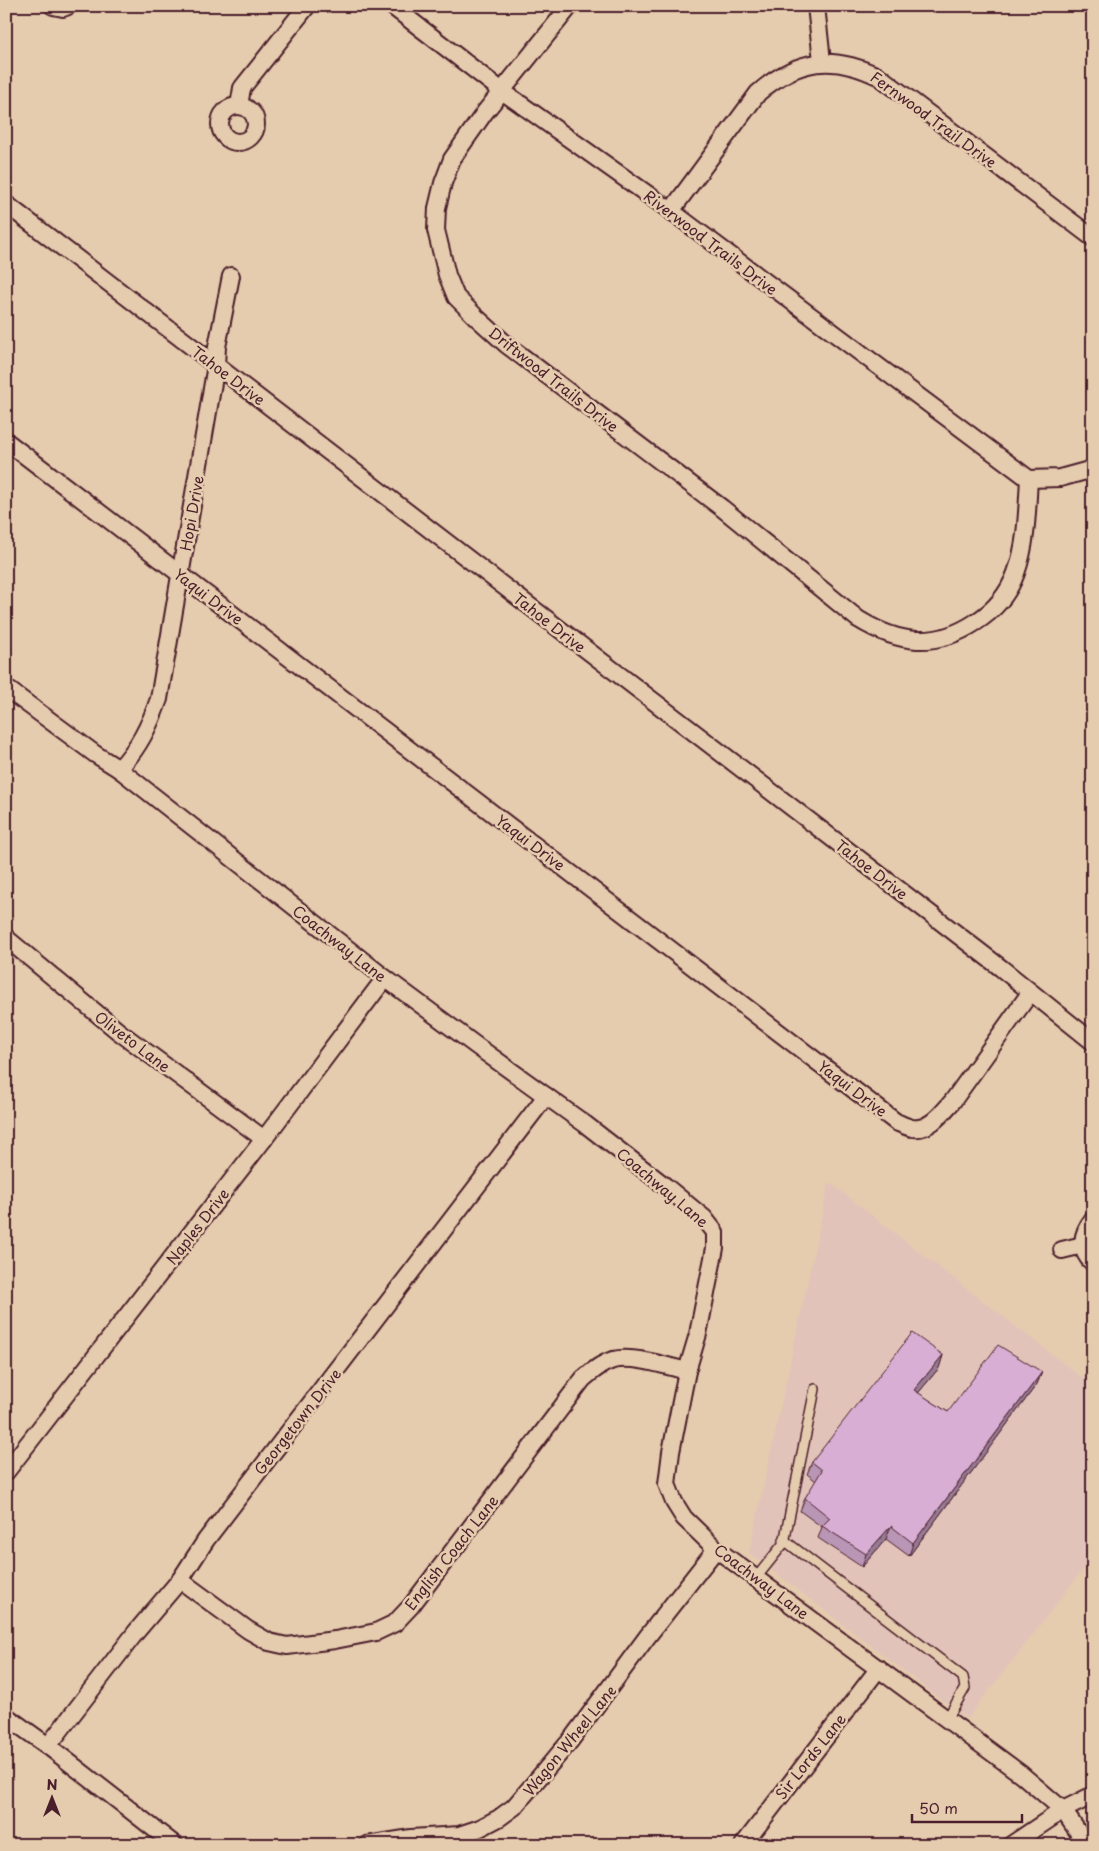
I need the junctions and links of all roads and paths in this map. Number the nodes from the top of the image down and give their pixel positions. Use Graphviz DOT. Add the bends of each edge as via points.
graph roads {
  1 [pos="53,6"];
  2 [pos="68,6"];
  3 [pos="307,6"];
  4 [pos="392,6"];
  5 [pos="570,6"];
  6 [pos="816,6"];
  7 [pos="822,61"];
  8 [pos="502,91"];
  9 [pos="239,106"];
  10 [pos="6,204"];
  11 [pos="671,211"];
  12 [pos="1093,238"];
  13 [pos="231,276"];
  14 [pos="216,365"];
  15 [pos="6,441"];
  16 [pos="1093,469"];
  17 [pos="1029,479"];
  18 [pos="181,574"];
  19 [pos="6,688"];
  20 [pos="119,769"];
  21 [pos="6,938"];
  22 [pos="385,978"];
  23 [pos="1030,993"];
  24 [pos="1093,1042"];
  25 [pos="546,1096"];
  26 [pos="264,1139"];
  27 [pos="1093,1219"];
  28 [pos="1083,1246"];
  29 [pos="1062,1250"];
  30 [pos="1093,1263"];
  31 [pos="687,1370"];
  32 [pos="815,1389"];
  33 [pos="6,1472"];
  34 [pos="784,1540"];
  35 [pos="716,1548"];
  36 [pos="756,1578"];
  37 [pos="180,1580"];
  38 [pos="879,1668"];
  39 [pos="6,1716"];
  40 [pos="947,1720"];
  41 [pos="48,1746"];
  42 [pos="1093,1795"];
  43 [pos="1063,1810"];
  44 [pos="175,1845"];
  45 [pos="367,1845"];
  46 [pos="743,1845"];
  47 [pos="1011,1845"];
  48 [pos="1086,1845"];
  1 -- 2 [label="street"];
  3 -- 9 [label="street" via="242,88"];
  4 -- 8 [label="street, Riverwood Trails Drive"];
  5 -- 8 [label="street, Driftwood Trails Drive"];
  6 -- 7 [label="street"];
  7 -- 11 [label="street, Fernwood Trail Drive" via="772,81 758,93"];
  7 -- 12 [label="street, Fernwood Trail Drive" via="860,67 880,77"];
  8 -- 11 [label="street, Riverwood Trails Drive"];
  8 -- 17 [label="street, Driftwood Trails Drive" via="452,159 437,208 436,230 440,251 456,297 507,345 722,508 858,619 894,637 930,640 962,631 992,612 1016,573 1024,539"];
  10 -- 14 [label="street, Tahoe Drive"];
  11 -- 17 [label="street, Riverwood Trails Drive"];
  13 -- 14 [label="street, Hopi Drive"];
  14 -- 18 [label="street, Hopi Drive"];
  14 -- 23 [label="street, Tahoe Drive"];
  15 -- 18 [label="street, Yaqui Drive"];
  16 -- 17 [label="street" via="1060,478"];
  18 -- 20 [label="street, Hopi Drive" via="159,700 139,744"];
  18 -- 23 [label="street, Yaqui Drive" via="896,1122 913,1128 924,1127 937,1118"];
  19 -- 20 [label="street, Coachway Lane"];
  20 -- 22 [label="street, Coachway Lane"];
  21 -- 26 [label="street, Oliveto Lane" via="118,1031"];
  22 -- 25 [label="street, Coachway Lane"];
  22 -- 26 [label="street, Naples Drive"];
  23 -- 24 [label="street, Tahoe Drive"];
  25 -- 31 [label="street, Coachway Lane" via="666,1186 704,1218 715,1232 708,1292"];
  25 -- 37 [label="street, Georgetown Drive" via="206,1540"];
  26 -- 33 [label="street, Naples Drive"];
  27 -- 28 [label="street" via="1083,1237"];
  28 -- 29 [label="street"];
  28 -- 30 [label="street"];
  31 -- 35 [label="street, Coachway Lane" via="667,1484 684,1518"];
  31 -- 37 [label="street, English Coach Lane" via="628,1359 613,1360 596,1368 583,1379 411,1606 395,1623 376,1632 287,1646 269,1642"];
  32 -- 34 [label="lane"];
  34 -- 36 [label="lane"];
  34 -- 40 [label="lane" via="963,1677 965,1688"];
  35 -- 36 [label="street, Coachway Lane"];
  35 -- 45 [label="street, Wagon Wheel Lane" via="570,1742 514,1807 500,1818 459,1835"];
  36 -- 38 [label="street, Coachway Lane"];
  37 -- 41 [label="street, Georgetown Drive"];
  38 -- 40 [label="street, Coachway Lane"];
  38 -- 46 [label="street, Sir Lords Lane"];
  39 -- 41 [label="street"];
  40 -- 43 [label="street, Coachway Lane" via="1021,1774"];
  41 -- 44 [label="street"];
  42 -- 43 [label="street"];
  43 -- 47 [label="street"];
  43 -- 48 [label="street, Coachway Lane"];
}
